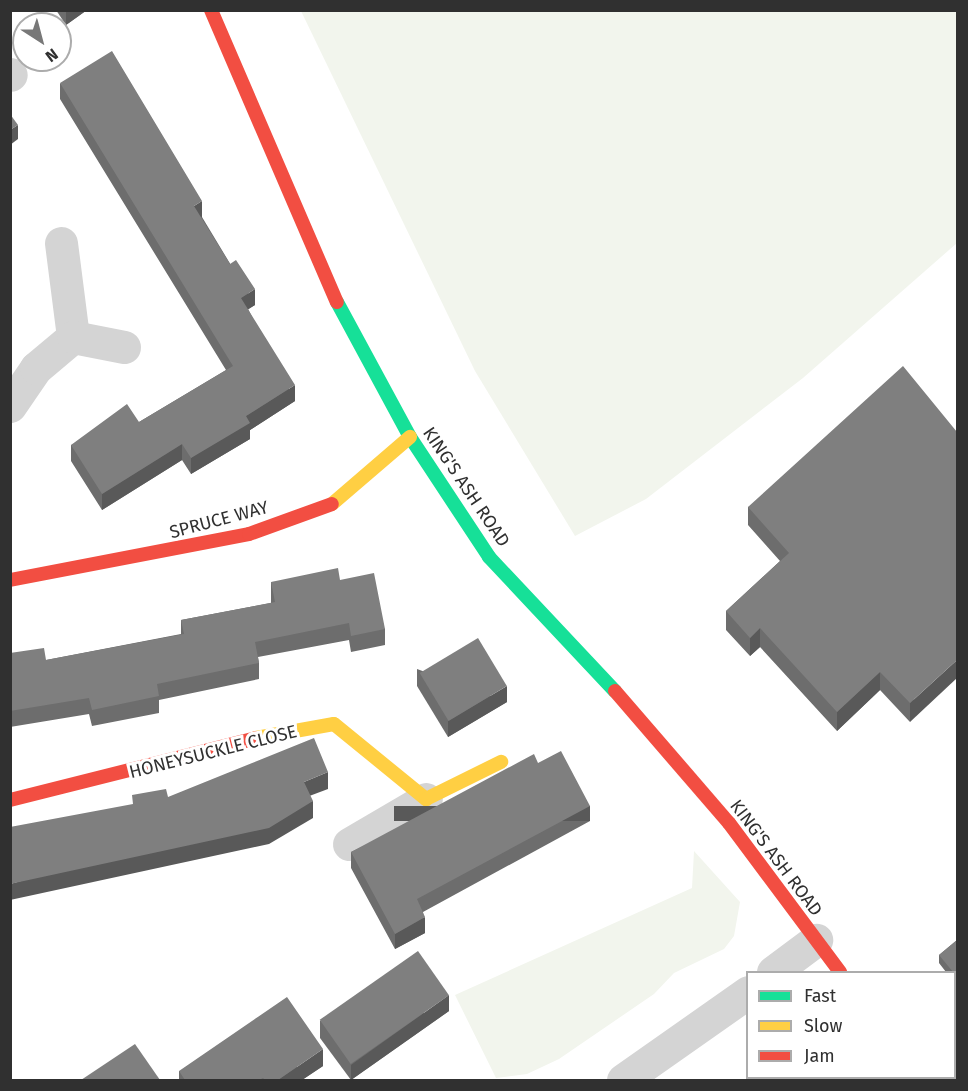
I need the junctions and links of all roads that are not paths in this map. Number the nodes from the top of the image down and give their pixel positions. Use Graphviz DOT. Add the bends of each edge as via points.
graph roads {
  1 [pos="211,10"];
  2 [pos="61,243"];
  3 [pos="73,338"];
  4 [pos="124,347"];
  5 [pos="10,406"];
  6 [pos="410,437"];
  7 [pos="10,580"];
  8 [pos="501,762"];
  9 [pos="426,799"];
  10 [pos="10,800"];
  11 [pos="349,844"];
  12 [pos="816,940"];
  13 [pos="774,971"];
  14 [pos="839,971"];
  15 [pos="746,993"];
  16 [pos="623,1080"];
  1 -- 6 [label="main road, KING'S ASH ROAD" via="325,281"];
  2 -- 3 [label="street"];
  3 -- 4 [label="street"];
  3 -- 5 [label="street" via="36,368"];
  6 -- 7 [label="main road, SPRUCE WAY" via="336,502 249,534"];
  6 -- 12 [label="main road, KING'S ASH ROAD" via="489,557 570,639 729,823"];
  8 -- 9 [label="main road"];
  9 -- 10 [label="main road, HONEYSUCKLE CLOSE" via="365,744 334,724 272,734"];
  9 -- 11 [label="street"];
  12 -- 13 [label="street"];
  12 -- 14 [label="main road, KING'S ASH ROAD"];
  15 -- 16 [label="street"];
}
